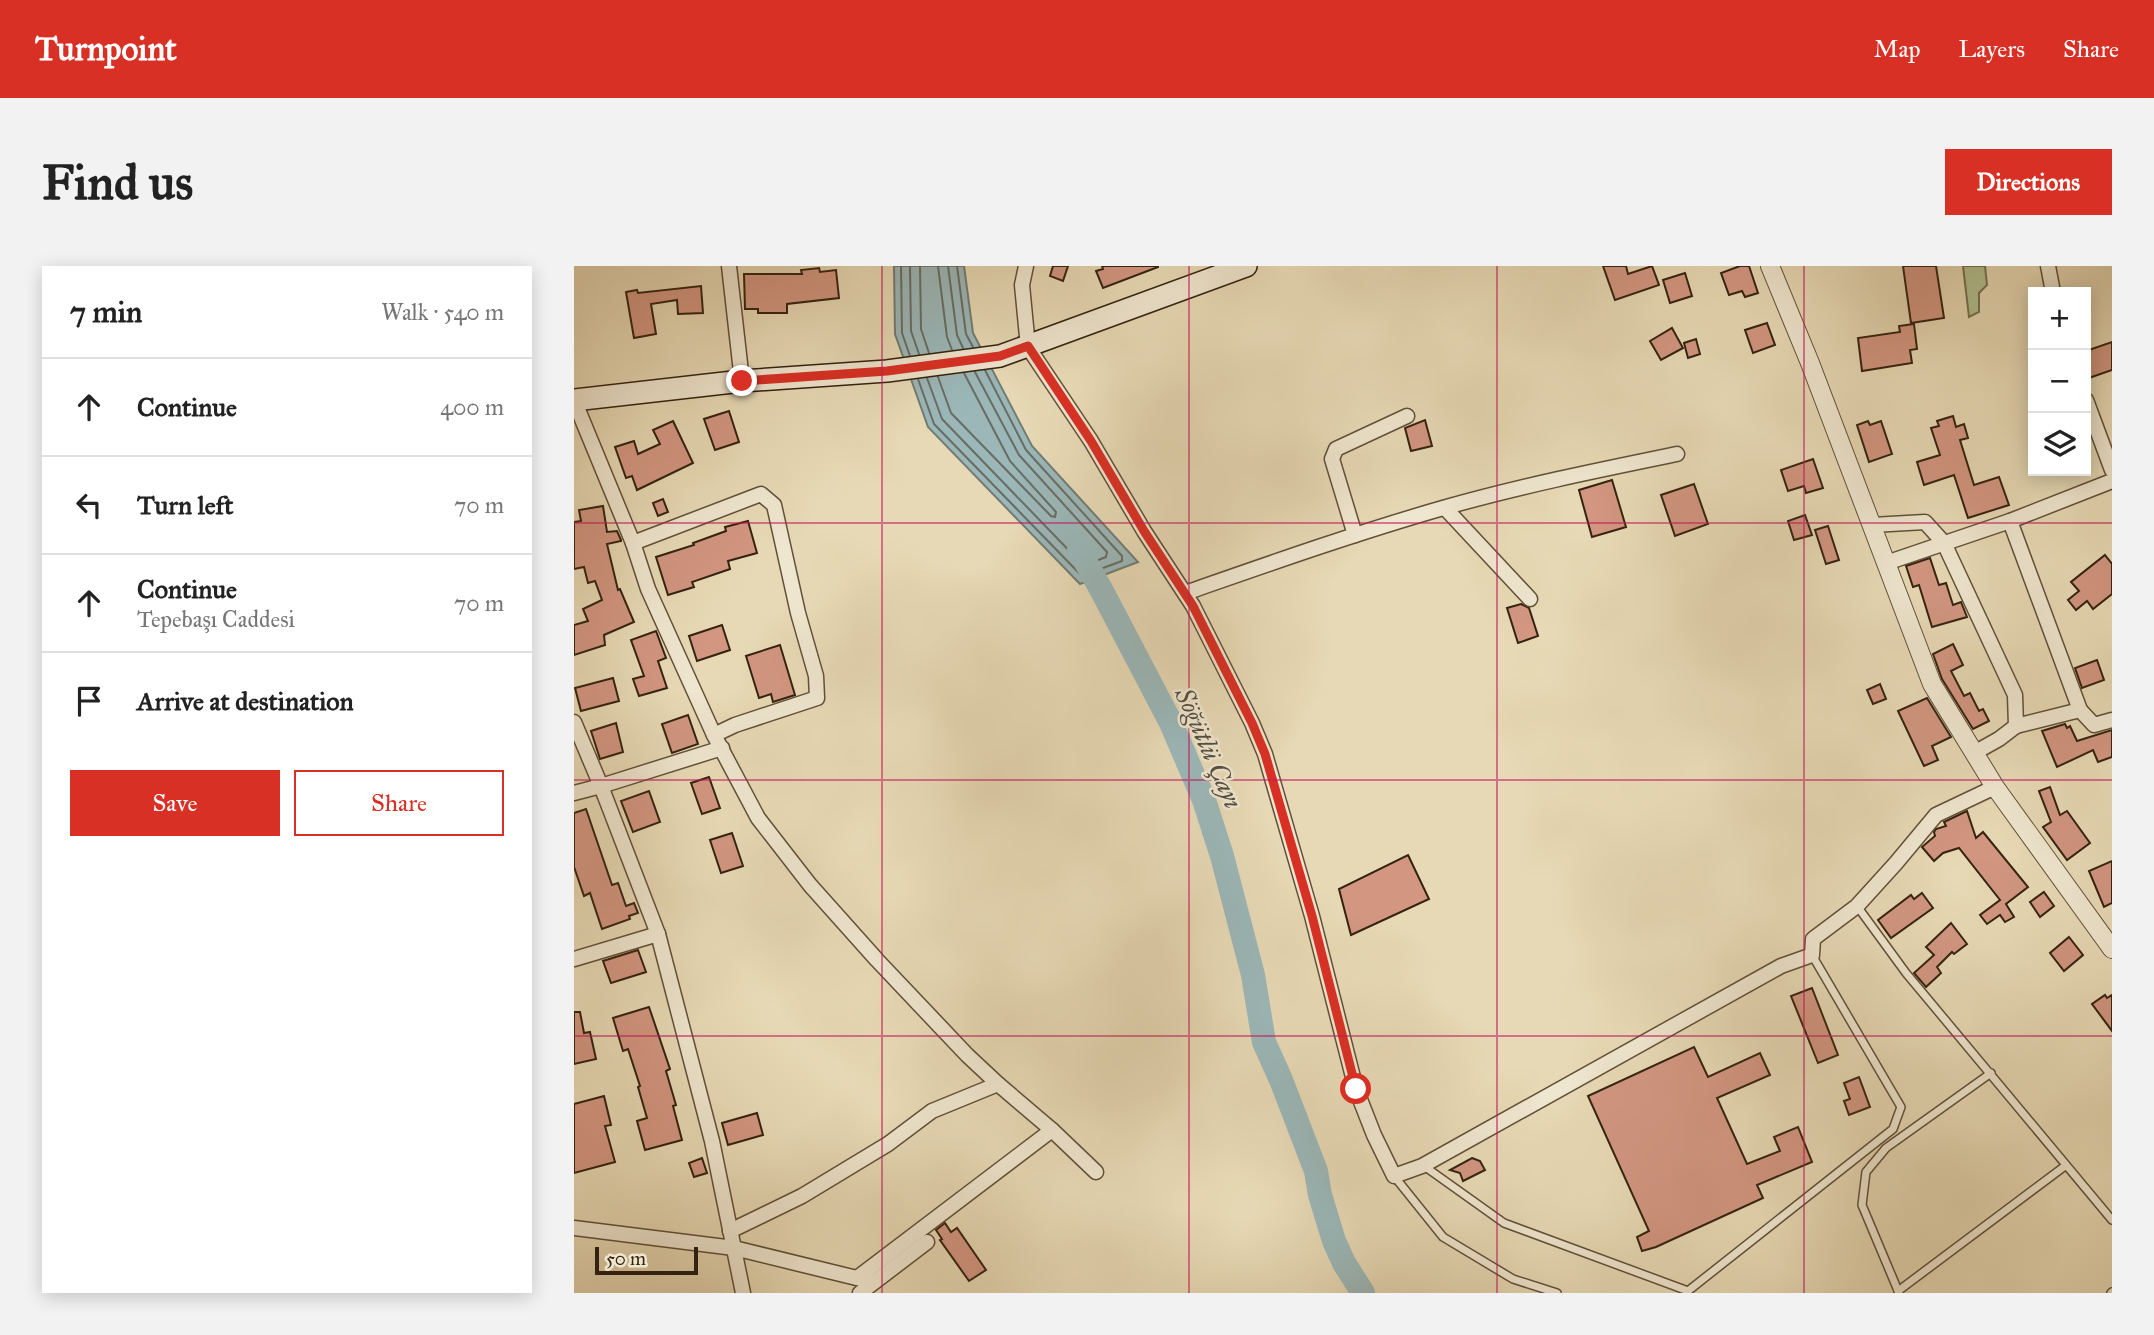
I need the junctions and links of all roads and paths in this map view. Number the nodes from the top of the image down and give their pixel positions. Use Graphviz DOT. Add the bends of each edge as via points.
graph roads {
  1 [pos="729,266"];
  2 [pos="1026,266"];
  3 [pos="1246,266"];
  4 [pos="1770,266"];
  5 [pos="2048,266"];
  6 [pos="2052,287"];
  7 [pos="1028,346"];
  8 [pos="742,381"];
  9 [pos="574,400"];
  10 [pos="2091,413"];
  11 [pos="1407,416"];
  12 [pos="1677,454"];
  13 [pos="2112,470"];
  14 [pos="2112,481"];
  15 [pos="1445,508"];
  16 [pos="2010,521"];
  17 [pos="1872,525"];
  18 [pos="1354,535"];
  19 [pos="634,543"];
  20 [pos="1944,543"];
  21 [pos="1886,563"];
  22 [pos="1185,593"];
  23 [pos="1530,599"];
  24 [pos="2080,710"];
  25 [pos="2112,720"];
  26 [pos="574,722"];
  27 [pos="2017,726"];
  28 [pos="718,741"];
  29 [pos="1974,753"];
  30 [pos="601,786"];
  31 [pos="1995,787"];
  32 [pos="574,793"];
  33 [pos="1857,906"];
  34 [pos="658,934"];
  35 [pos="2112,950"];
  36 [pos="1812,955"];
  37 [pos="574,959"];
  38 [pos="1991,1073"];
  39 [pos="998,1084"];
  40 [pos="1052,1130"];
  41 [pos="1422,1166"];
  42 [pos="2065,1166"];
  43 [pos="1096,1172"];
  44 [pos="1394,1176"];
  45 [pos="2112,1220"];
  46 [pos="574,1228"];
  47 [pos="730,1231"];
  48 [pos="927,1242"];
  49 [pos="734,1248"];
  50 [pos="857,1278"];
  51 [pos="873,1282"];
  52 [pos="1899,1292"];
  53 [pos="743,1293"];
  54 [pos="860,1293"];
  55 [pos="1557,1293"];
  1 -- 8 [label="street"];
  2 -- 7 [label="street" via="1022,285"];
  3 -- 7 [label="main road"];
  4 -- 17 [label="street"];
  5 -- 6 [label="street"];
  7 -- 8 [label="main road" via="1000,356 887,371"];
  7 -- 22 [label="street"];
  8 -- 9 [label="main road"];
  9 -- 19 [label="street"];
  10 -- 13 [label="street"];
  11 -- 18 [label="street" via="1336,449 1332,459"];
  12 -- 15 [label="street"];
  14 -- 16 [label="street"];
  15 -- 18 [label="street"];
  15 -- 23 [label="street"];
  16 -- 20 [label="street"];
  16 -- 24 [label="street"];
  17 -- 20 [label="street" via="1925,522"];
  17 -- 21 [label="street"];
  18 -- 22 [label="street"];
  19 -- 28 [label="street" via="648,589"];
  19 -- 28 [label="street" via="761,494 774,505 816,676 817,698 735,726"];
  20 -- 21 [label="street"];
  20 -- 27 [label="street" via="2015,695"];
  21 -- 29 [label="street" via="1932,684"];
  22 -- 44 [label="street" via="1265,754 1356,1089"];
  24 -- 25 [label="street" via="2094,725"];
  24 -- 27 [label="street"];
  26 -- 30 [label="street"];
  27 -- 29 [label="street"];
  28 -- 30 [label="street"];
  28 -- 39 [label="street" via="758,818 810,885"];
  29 -- 31 [label="street"];
  30 -- 32 [label="street"];
  30 -- 34 [label="street"];
  31 -- 33 [label="street" via="1936,815"];
  31 -- 35 [label="street"];
  33 -- 36 [label="street" via="1812,939"];
  33 -- 38 [label="lane" via="1906,973"];
  34 -- 37 [label="street"];
  34 -- 47 [label="street"];
  36 -- 41 [label="street" via="1781,966"];
  36 -- 41 [label="lane" via="1901,1107 1893,1129 1688,1291 1504,1223"];
  38 -- 42 [label="lane"];
  38 -- 52 [label="lane" via="1886,1148 1867,1172 1862,1205"];
  39 -- 40 [label="street"];
  39 -- 47 [label="street" via="932,1111 888,1144 802,1196"];
  40 -- 43 [label="street"];
  40 -- 50 [label="street"];
  41 -- 44 [label="street"];
  42 -- 45 [label="lane"];
  42 -- 52 [label="lane"];
  44 -- 55 [label="lane" via="1443,1237 1513,1279"];
  46 -- 49 [label="street"];
  47 -- 49 [label="street"];
  48 -- 51 [label="street"];
  49 -- 50 [label="street"];
  49 -- 53 [label="street"];
  50 -- 51 [label="street"];
  51 -- 54 [label="street"];
}
